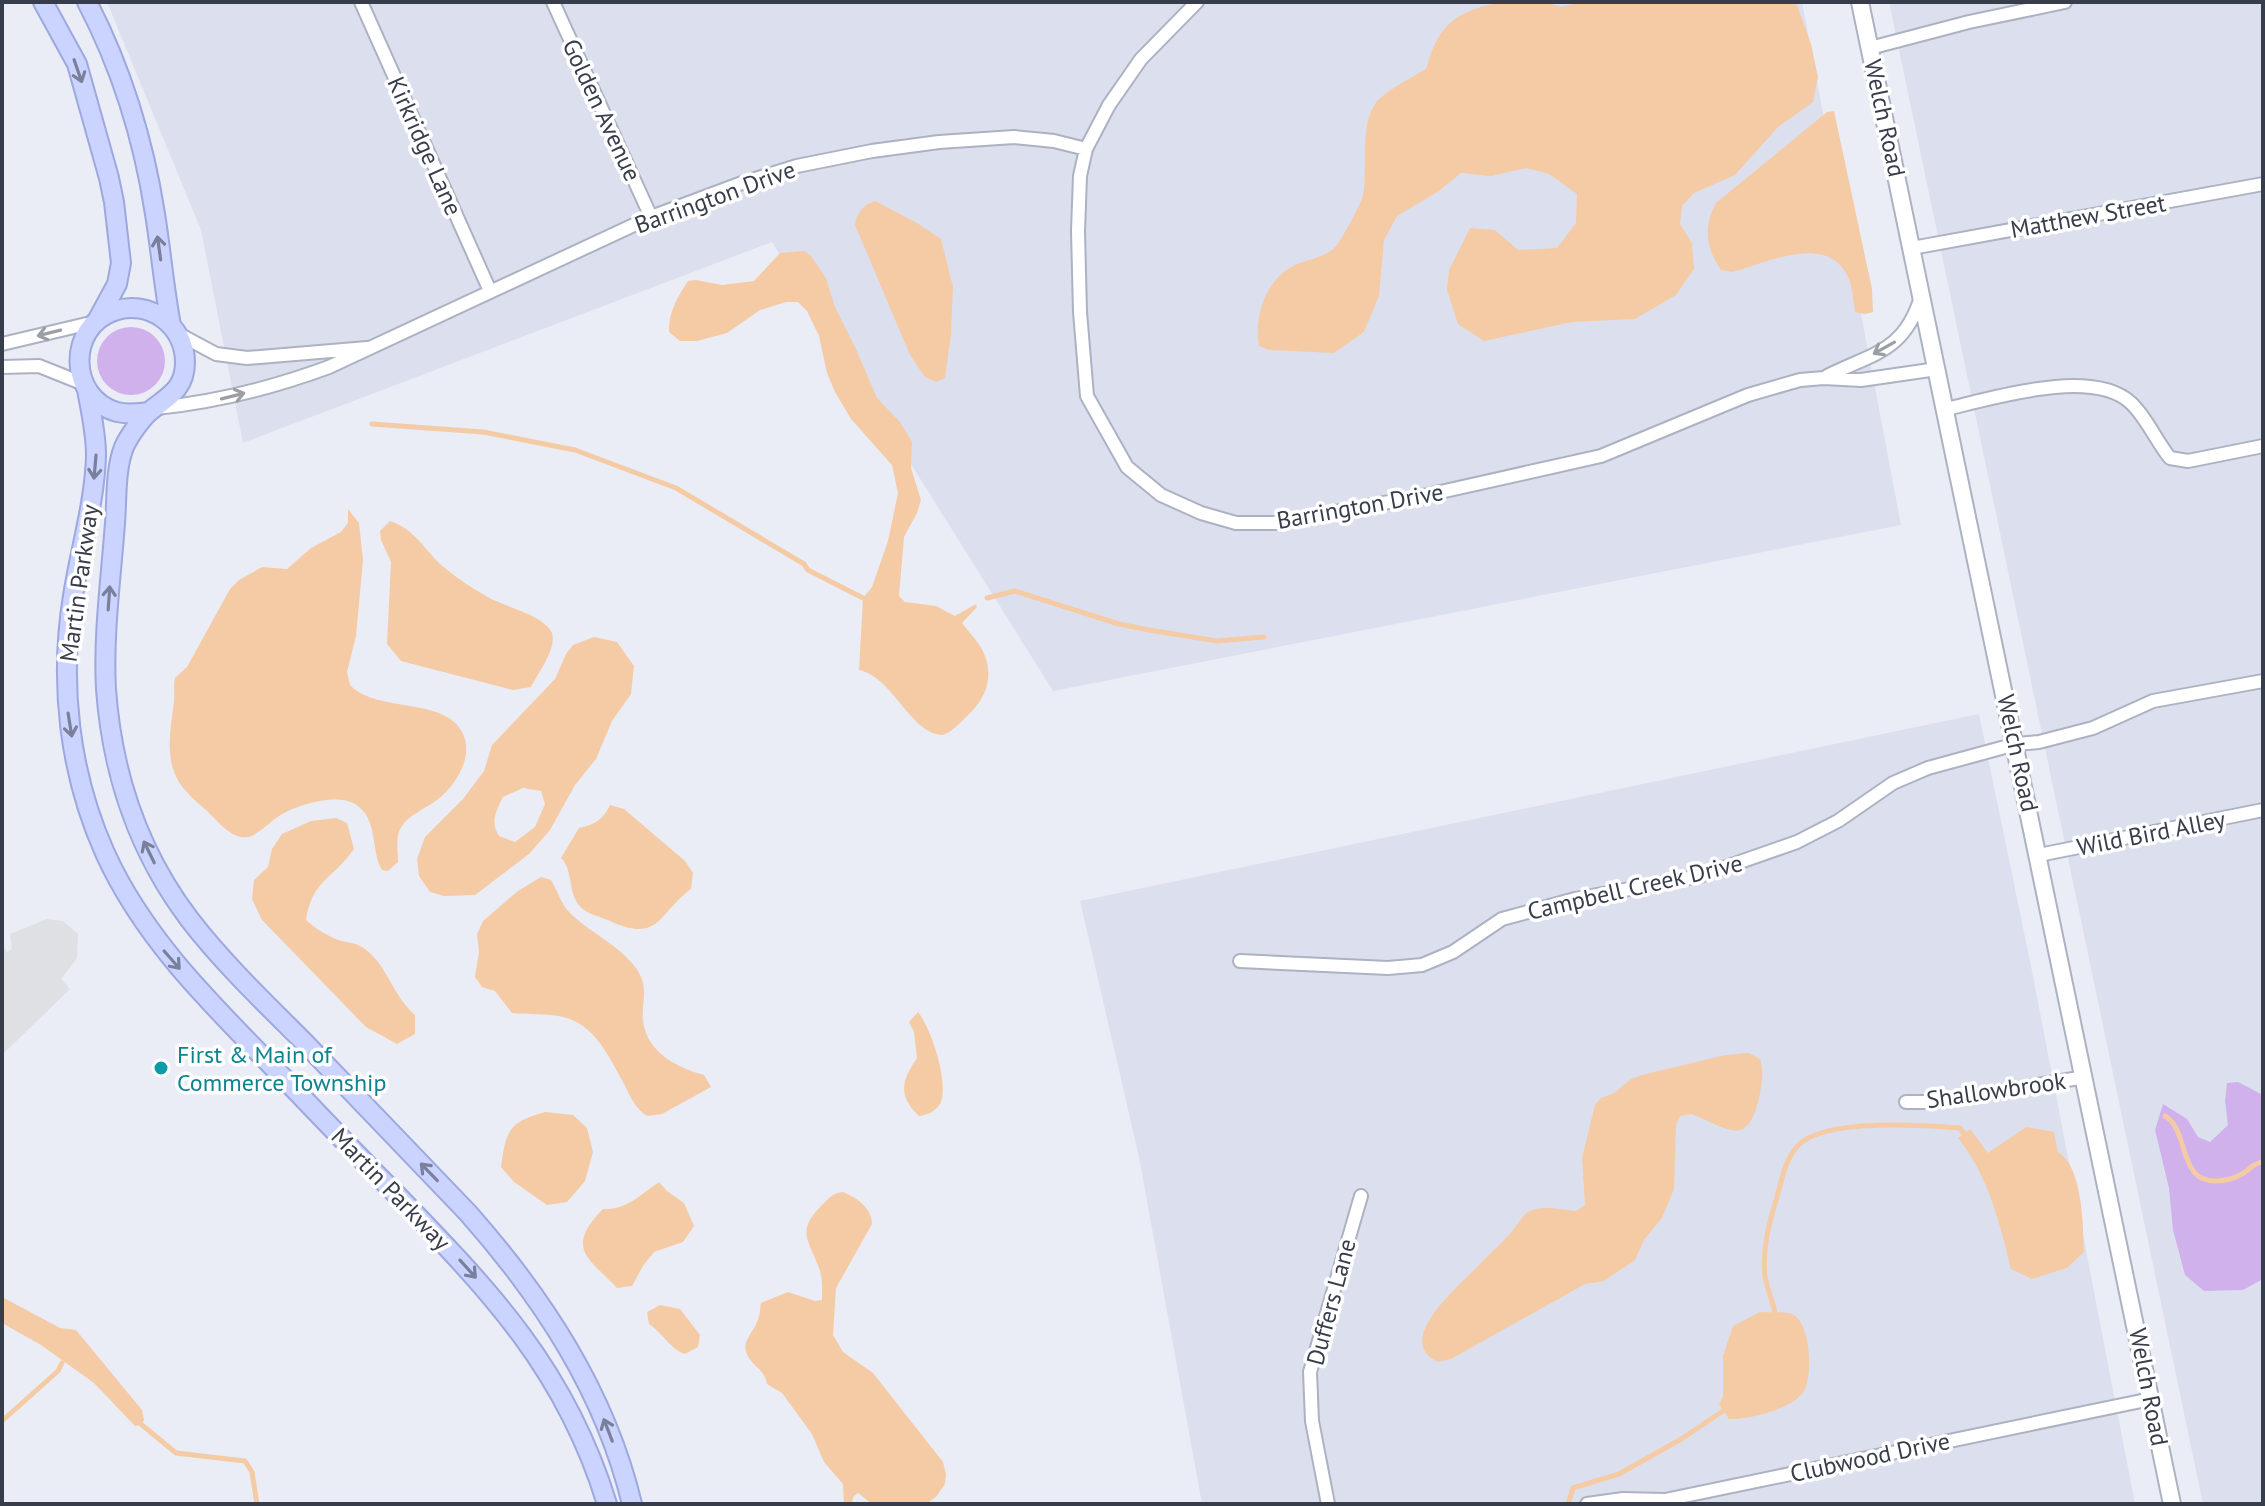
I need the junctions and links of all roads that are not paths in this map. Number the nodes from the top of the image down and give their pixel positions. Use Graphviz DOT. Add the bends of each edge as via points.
graph roads {
  1 [pos="43,2"];
  2 [pos="87,2"];
  3 [pos="361,2"];
  4 [pos="553,2"];
  5 [pos="1197,2"];
  6 [pos="1860,2"];
  7 [pos="2065,2"];
  8 [pos="1870,48"];
  9 [pos="1086,149"];
  10 [pos="2263,184"];
  11 [pos="651,217"];
  12 [pos="1912,248"];
  13 [pos="490,291"];
  14 [pos="1921,295"];
  15 [pos="97,320"];
  16 [pos="174,329"];
  17 [pos="2,344"];
  18 [pos="367,348"];
  19 [pos="2,367"];
  20 [pos="1937,369"];
  21 [pos="1824,378"];
  22 [pos="85,387"];
  23 [pos="1946,409"];
  24 [pos="152,410"];
  25 [pos="2263,446"];
  26 [pos="2263,681"];
  27 [pos="2016,744"];
  28 [pos="2263,810"];
  29 [pos="2039,855"];
  30 [pos="1240,961"];
  31 [pos="2085,1077"];
  32 [pos="1906,1102"];
  33 [pos="1361,1196"];
  34 [pos="2151,1399"];
  35 [pos="607,1504"];
  36 [pos="632,1504"];
  37 [pos="1328,1504"];
  38 [pos="1587,1504"];
  39 [pos="2172,1504"];
  1 -- 15 [label="main road, one-way" via="77,64 115,211 121,263 117,284"];
  16 -- 2 [label="main road, one-way" via="137,129"];
  3 -- 13 [label="street, Kirkridge Lane"];
  4 -- 11 [label="street, Golden Avenue"];
  5 -- 9 [label="street, Barrington Drive" via="1141,59"];
  6 -- 8 [label="street, Welch Road"];
  7 -- 8 [label="street"];
  8 -- 12 [label="street, Welch Road"];
  9 -- 11 [label="street, Barrington Drive" via="1014,137 872,151 797,166"];
  9 -- 21 [label="street, Barrington Drive" via="1078,231 1087,396 1127,467 1161,495 1201,513 1236,523 1275,523 1427,495 1601,456 1748,395"];
  10 -- 12 [label="street, Matthew Street"];
  11 -- 13 [label="street, Barrington Drive"];
  12 -- 14 [label="street, Welch Road"];
  13 -- 18 [label="street, Barrington Drive"];
  14 -- 20 [label="street, Welch Road"];
  14 -- 21 [label="street, Barrington Drive, one-way" via="1914,318 1890,347"];
  15 -- 16 [label="main road" via="128,307 159,315"];
  15 -- 17 [label="street, one-way"];
  15 -- 22 [label="main road" via="79,351"];
  16 -- 18 [label="street, Barrington Drive" via="216,354 247,358"];
  16 -- 24 [label="main road" via="184,348 182,380 174,394"];
  24 -- 18 [label="street, Barrington Drive, one-way" via="269,387"];
  19 -- 22 [label="street" via="49,368"];
  20 -- 21 [label="street, Barrington Drive" via="1861,380"];
  20 -- 23 [label="street, Welch Road"];
  22 -- 24 [label="main road" via="114,411"];
  22 -- 35 [label="main road, Martin Parkway, one-way" via="95,439 95,475 72,599 66,669 79,774 104,851 137,913 167,954 462,1262 530,1343 583,1437"];
  23 -- 25 [label="street" via="2084,385 2108,388 2131,403 2170,458 2188,461"];
  23 -- 27 [label="street, Welch Road"];
  36 -- 24 [label="main road, Martin Parkway, one-way" via="594,1397 565,1340 529,1287 468,1213 211,946 161,877 136,826 109,725 108,602 120,466 126,444"];
  26 -- 27 [label="street, Campbell Creek Drive" via="2153,701 2093,728"];
  27 -- 29 [label="street, Welch Road"];
  27 -- 30 [label="street, Campbell Creek Drive" via="1905,778 1838,821 1764,855 1700,876 1575,899 1502,919 1453,952 1422,965"];
  28 -- 29 [label="street, Wild Bird Alley"];
  29 -- 31 [label="street, Welch Road"];
  31 -- 32 [label="street, Shallowbrook" via="1936,1102"];
  31 -- 34 [label="street, Welch Road"];
  33 -- 37 [label="street, Duffers Lane" via="1310,1372 1312,1421"];
  34 -- 38 [label="street, Clubwood Drive" via="1665,1500"];
  34 -- 39 [label="street, Welch Road"];
}
